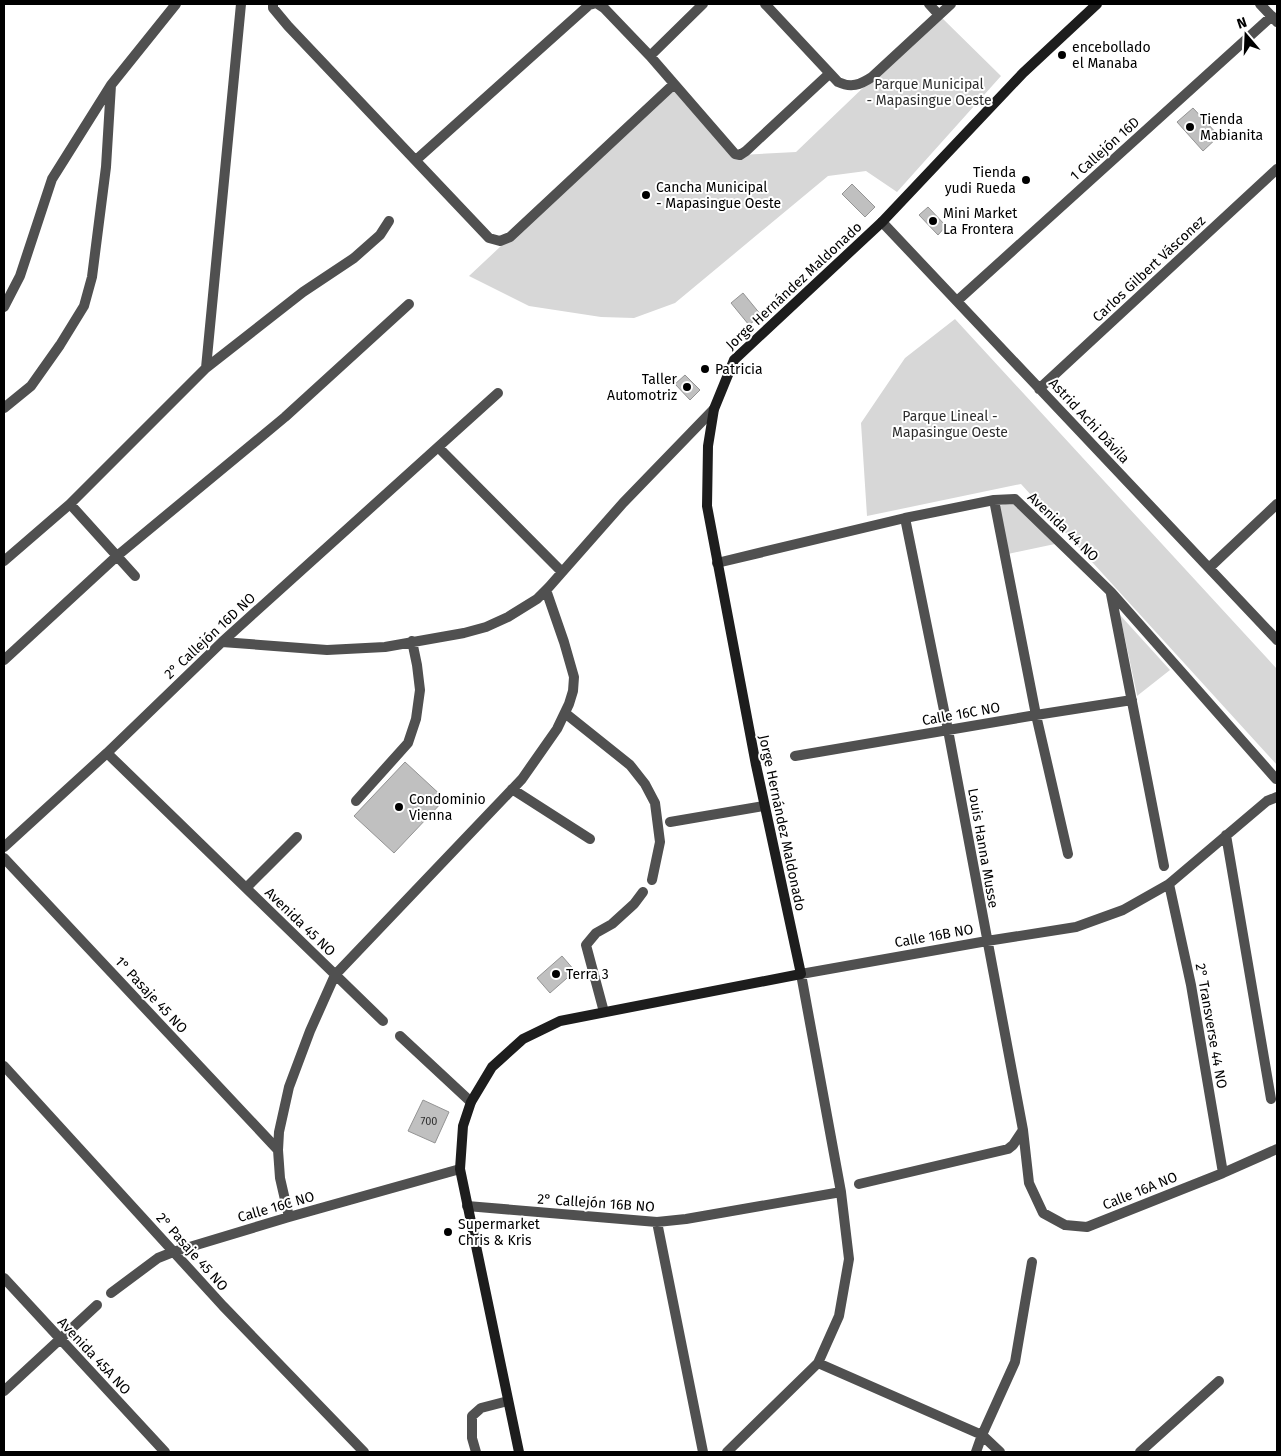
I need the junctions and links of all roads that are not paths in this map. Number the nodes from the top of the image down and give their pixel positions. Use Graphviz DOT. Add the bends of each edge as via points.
graph roads {
  1 [pos="176,4"];
  2 [pos="241,4"];
  3 [pos="273,4"];
  4 [pos="593,4"];
  5 [pos="598,4"];
  6 [pos="703,4"];
  7 [pos="765,4"];
  8 [pos="929,4"];
  9 [pos="951,4"];
  10 [pos="1097,4"];
  11 [pos="1260,4"];
  12 [pos="939,15"];
  13 [pos="1274,19"];
  14 [pos="650,56"];
  15 [pos="829,74"];
  16 [pos="674,84"];
  17 [pos="111,85"];
  18 [pos="416,160"];
  19 [pos="1277,169"];
  20 [pos="390,221"];
  21 [pos="882,222"];
  22 [pos="957,301"];
  23 [pos="409,304"];
  24 [pos="4,307"];
  25 [pos="206,368"];
  26 [pos="1039,389"];
  27 [pos="498,392"];
  28 [pos="4,408"];
  29 [pos="714,409"];
  30 [pos="438,447"];
  31 [pos="994,500"];
  32 [pos="70,504"];
  33 [pos="1277,504"];
  34 [pos="905,518"];
  35 [pos="117,556"];
  36 [pos="4,561"];
  37 [pos="717,563"];
  38 [pos="1209,568"];
  39 [pos="562,572"];
  40 [pos="135,576"];
  41 [pos="546,590"];
  42 [pos="1111,592"];
  43 [pos="1277,640"];
  44 [pos="412,641"];
  45 [pos="222,642"];
  46 [pos="4,660"];
  47 [pos="1132,700"];
  48 [pos="565,713"];
  49 [pos="1036,715"];
  50 [pos="948,730"];
  51 [pos="107,753"];
  52 [pos="795,756"];
  53 [pos="1276,779"];
  54 [pos="512,789"];
  55 [pos="1277,797"];
  56 [pos="356,801"];
  57 [pos="764,806"];
  58 [pos="670,822"];
  59 [pos="1226,835"];
  60 [pos="297,837"];
  61 [pos="590,839"];
  62 [pos="4,847"];
  63 [pos="1068,854"];
  64 [pos="4,858"];
  65 [pos="1164,866"];
  66 [pos="652,880"];
  67 [pos="1169,884"];
  68 [pos="246,888"];
  69 [pos="643,892"];
  70 [pos="986,941"];
  71 [pos="801,974"];
  72 [pos="335,975"];
  73 [pos="604,1012"];
  74 [pos="383,1021"];
  75 [pos="400,1036"];
  76 [pos="4,1066"];
  77 [pos="1271,1099"];
  78 [pos="471,1102"];
  79 [pos="1023,1130"];
  80 [pos="1277,1149"];
  81 [pos="278,1150"];
  82 [pos="460,1168"];
  83 [pos="1223,1173"];
  84 [pos="1029,1183"];
  85 [pos="859,1184"];
  86 [pos="841,1192"];
  87 [pos="467,1206"];
  88 [pos="289,1217"];
  89 [pos="657,1222"];
  90 [pos="174,1252"];
  91 [pos="1032,1262"];
  92 [pos="4,1278"];
  93 [pos="111,1293"];
  94 [pos="97,1305"];
  95 [pos="60,1341"];
  96 [pos="818,1363"];
  97 [pos="1219,1381"];
  98 [pos="4,1391"];
  99 [pos="508,1401"];
  100 [pos="982,1435"];
  101 [pos="165,1452"];
  102 [pos="364,1452"];
  103 [pos="476,1452"];
  104 [pos="519,1452"];
  105 [pos="702,1452"];
  106 [pos="727,1452"];
  107 [pos="976,1452"];
  108 [pos="1000,1452"];
  109 [pos="1140,1452"];
  1 -- 17 [label="street"];
  2 -- 25 [label="street"];
  3 -- 18 [label="street" via="288,26"];
  4 -- 18 [label="street"];
  5 -- 14 [label="street"];
  6 -- 14 [label="street"];
  7 -- 15 [label="street"];
  8 -- 12 [label="street"];
  9 -- 12 [label="street"];
  10 -- 21 [label="street, Jorge Hernández Maldonado" via="1023,73"];
  11 -- 13 [label="street"];
  12 -- 15 [label="street" via="862,84 844,85"];
  13 -- 22 [label="street, 1 Callejón 16D"];
  14 -- 16 [label="street"];
  15 -- 16 [label="street" via="740,155 735,154"];
  16 -- 18 [label="street" via="510,237 500,241 489,238"];
  17 -- 24 [label="street" via="52,179 20,276"];
  17 -- 28 [label="street" via="106,167 92,277 84,306 31,386"];
  19 -- 26 [label="street, Carlos Gilbert Vásconez"];
  20 -- 25 [label="street" via="380,235 354,258 303,292"];
  21 -- 22 [label="street, Astrid Achi Dávila"];
  21 -- 29 [label="street, Jorge Hernández Maldonado" via="734,360"];
  22 -- 26 [label="street, Astrid Achi Dávila"];
  23 -- 35 [label="street" via="285,417"];
  25 -- 32 [label="street"];
  26 -- 38 [label="street, Astrid Achi Dávila"];
  27 -- 30 [label="street, 2° Callejón 16D NO"];
  29 -- 37 [label="street, Jorge Hernández Maldonado" via="708,446 707,506"];
  29 -- 39 [label="street"];
  30 -- 39 [label="street"];
  30 -- 45 [label="street, 2° Callejón 16D NO"];
  31 -- 34 [label="street, Avenida 44 NO"];
  31 -- 42 [label="street, Avenida 44 NO" via="1015,498"];
  31 -- 49 [label="street"];
  32 -- 35 [label="street"];
  32 -- 36 [label="street"];
  33 -- 38 [label="street"];
  34 -- 37 [label="street, Avenida 44 NO"];
  34 -- 50 [label="street, Louis Hanna Musse"];
  35 -- 40 [label="street"];
  35 -- 46 [label="street"];
  37 -- 57 [label="street, Jorge Hernández Maldonado"];
  38 -- 43 [label="street, Astrid Achi Dávila"];
  39 -- 41 [label="street"];
  41 -- 44 [label="street" via="508,617 486,627 464,634"];
  41 -- 48 [label="street" via="574,677"];
  42 -- 47 [label="street"];
  42 -- 53 [label="street, Avenida 44 NO"];
  44 -- 45 [label="street" via="384,647 327,650"];
  44 -- 56 [label="street" via="420,690 416,719 408,743"];
  45 -- 51 [label="street, 2° Callejón 16D NO"];
  47 -- 49 [label="street, Calle 16C NO"];
  47 -- 65 [label="street"];
  48 -- 54 [label="street" via="557,729"];
  48 -- 66 [label="street" via="630,765 655,802 660,842"];
  49 -- 50 [label="street, Calle 16C NO"];
  49 -- 63 [label="street"];
  50 -- 52 [label="street, Calle 16C NO"];
  50 -- 70 [label="street, Louis Hanna Musse"];
  51 -- 62 [label="street, 2° Callejón 16D NO"];
  51 -- 68 [label="street, Avenida 45 NO"];
  54 -- 61 [label="street"];
  54 -- 72 [label="street"];
  55 -- 59 [label="street, Calle 16B NO" via="1267,801"];
  57 -- 58 [label="street"];
  57 -- 71 [label="street, Jorge Hernández Maldonado"];
  59 -- 67 [label="street, Calle 16B NO"];
  59 -- 77 [label="street"];
  60 -- 68 [label="street"];
  64 -- 81 [label="street, 1° Pasaje 45 NO"];
  67 -- 70 [label="street, Calle 16B NO" via="1123,910 1076,927"];
  67 -- 83 [label="street, 2° Transverse 44 NO" via="1191,985"];
  68 -- 72 [label="street, Avenida 45 NO"];
  69 -- 73 [label="street" via="612,924 596,932 586,945"];
  70 -- 71 [label="street, Calle 16B NO"];
  70 -- 79 [label="street, Louis Hanna Musse"];
  71 -- 73 [label="street, Calle 16B NO"];
  71 -- 86 [label="street, Jorge Hernández Maldonado"];
  72 -- 74 [label="street"];
  72 -- 81 [label="street, Avenida 45 NO" via="289,1088"];
  73 -- 78 [label="street, Calle 16B NO" via="560,1021 523,1039 492,1067"];
  75 -- 78 [label="street"];
  76 -- 90 [label="street, 2° Pasaje 45 NO"];
  78 -- 82 [label="street, Calle 16B NO" via="463,1126"];
  79 -- 84 [label="street, Louis Hanna Musse"];
  79 -- 85 [label="street" via="1008,1149"];
  80 -- 83 [label="street, Calle 16A NO"];
  81 -- 88 [label="street, Avenida 45 NO" via="280,1178"];
  82 -- 87 [label="street, Calle 16B NO"];
  82 -- 88 [label="street, Calle 16C NO"];
  83 -- 84 [label="street, Calle 16A NO" via="1087,1227 1065,1225 1043,1213"];
  86 -- 89 [label="street, 2° Callejón 16B NO"];
  86 -- 96 [label="street, Jorge Hernández Maldonado" via="849,1258 839,1316"];
  87 -- 89 [label="street, 2° Callejón 16B NO"];
  87 -- 99 [label="street, Calle 16B NO"];
  88 -- 90 [label="street, Calle 16C NO"];
  89 -- 105 [label="street"];
  90 -- 93 [label="street, Calle 16C NO" via="158,1258"];
  90 -- 102 [label="street, 2° Pasaje 45 NO"];
  91 -- 100 [label="street" via="1015,1362"];
  92 -- 95 [label="street, Avenida 45A NO"];
  94 -- 95 [label="street"];
  95 -- 98 [label="street"];
  95 -- 101 [label="street, Avenida 45A NO"];
  96 -- 100 [label="street"];
  96 -- 106 [label="street, Jorge Hernández Maldonado"];
  97 -- 109 [label="street"];
  99 -- 103 [label="street" via="480,1408 472,1416"];
  99 -- 104 [label="street, Calle 16B NO"];
  100 -- 107 [label="street"];
  100 -- 108 [label="street"];
}
